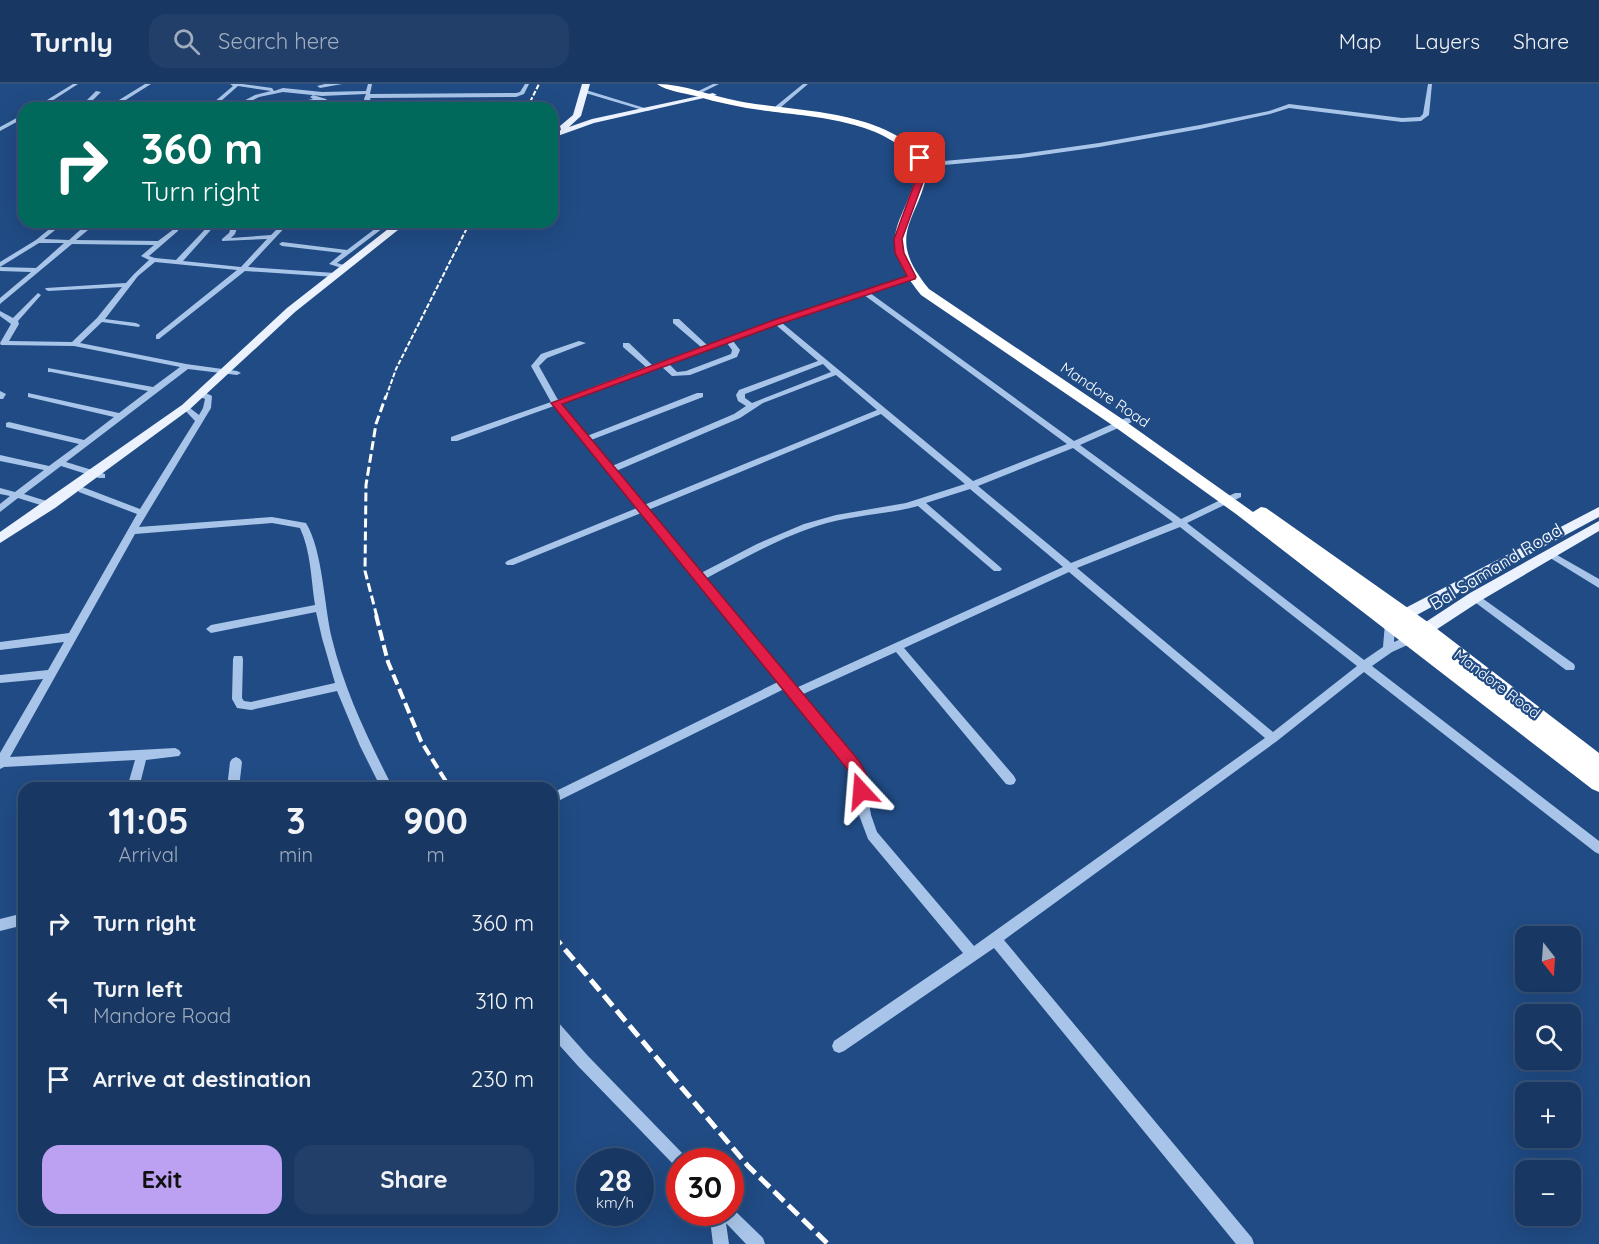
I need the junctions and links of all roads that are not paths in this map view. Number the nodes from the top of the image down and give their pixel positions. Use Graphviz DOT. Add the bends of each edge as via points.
graph roads {
  1 [pos="76,84"];
  2 [pos="149,84"];
  3 [pos="235,84"];
  4 [pos="340,84"];
  5 [pos="370,84"];
  6 [pos="527,84"];
  7 [pos="661,84"];
  8 [pos="675,84"];
  9 [pos="806,84"];
  10 [pos="1430,84"];
  11 [pos="320,86"];
  12 [pos="585,88"];
  13 [pos="454,90"];
  14 [pos="280,91"];
  15 [pos="98,92"];
  16 [pos="707,92"];
  17 [pos="368,96"];
  18 [pos="449,96"];
  19 [pos="319,98"];
  20 [pos="218,100"];
  21 [pos="347,100"];
  22 [pos="336,101"];
  23 [pos="47,102"];
  24 [pos="88,102"];
  25 [pos="119,102"];
  26 [pos="244,102"];
  27 [pos="301,102"];
  28 [pos="326,102"];
  29 [pos="370,102"];
  30 [pos="778,107"];
  31 [pos="648,110"];
  32 [pos="18,119"];
  33 [pos="0,129"];
  34 [pos="558,131"];
  35 [pos="558,133"];
  36 [pos="933,164"];
  37 [pos="54,228"];
  38 [pos="87,228"];
  39 [pos="209,228"];
  40 [pos="234,228"];
  41 [pos="281,228"];
  42 [pos="380,228"];
  43 [pos="395,228"];
  44 [pos="176,230"];
  45 [pos="273,237"];
  46 [pos="38,241"];
  47 [pos="70,243"];
  48 [pos="159,243"];
  49 [pos="282,244"];
  50 [pos="349,252"];
  51 [pos="154,260"];
  52 [pos="177,263"];
  53 [pos="0,267"];
  54 [pos="345,267"];
  55 [pos="243,269"];
  56 [pos="37,270"];
  57 [pos="335,275"];
  58 [pos="912,277"];
  59 [pos="129,285"];
  60 [pos="48,289"];
  61 [pos="865,292"];
  62 [pos="38,295"];
  63 [pos="0,302"];
  64 [pos="0,313"];
  65 [pos="100,320"];
  66 [pos="14,321"];
  67 [pos="676,321"];
  68 [pos="777,322"];
  69 [pos="136,325"];
  70 [pos="159,337"];
  71 [pos="728,340"];
  72 [pos="582,343"];
  73 [pos="74,344"];
  74 [pos="1,345"];
  75 [pos="626,345"];
  76 [pos="706,348"];
  77 [pos="824,361"];
  78 [pos="664,363"];
  79 [pos="186,366"];
  80 [pos="651,368"];
  81 [pos="51,370"];
  82 [pos="231,372"];
  83 [pos="837,372"];
  84 [pos="154,390"];
  85 [pos="31,395"];
  86 [pos="700,395"];
  87 [pos="556,403"];
  88 [pos="752,406"];
  89 [pos="883,410"];
  90 [pos="192,414"];
  91 [pos="122,416"];
  92 [pos="1125,422"];
  93 [pos="9,426"];
  94 [pos="454,439"];
  95 [pos="586,439"];
  96 [pos="86,443"];
  97 [pos="1075,445"];
  98 [pos="0,458"];
  99 [pos="60,463"];
  100 [pos="51,469"];
  101 [pos="610,470"];
  102 [pos="98,475"];
  103 [pos="973,485"];
  104 [pos="82,490"];
  105 [pos="0,491"];
  106 [pos="17,495"];
  107 [pos="1232,498"];
  108 [pos="920,502"];
  109 [pos="50,505"];
  110 [pos="0,509"];
  111 [pos="642,509"];
  112 [pos="1599,511"];
  113 [pos="142,513"];
  114 [pos="1180,522"];
  115 [pos="1595,524"];
  116 [pos="132,531"];
  117 [pos="0,538"];
  118 [pos="0,543"];
  119 [pos="1550,554"];
  120 [pos="510,563"];
  121 [pos="1071,567"];
  122 [pos="997,569"];
  123 [pos="699,578"];
  124 [pos="1599,584"];
  125 [pos="1475,597"];
  126 [pos="320,608"];
  127 [pos="1405,614"];
  128 [pos="1390,622"];
  129 [pos="212,629"];
  130 [pos="1426,630"];
  131 [pos="70,637"];
  132 [pos="1410,639"];
  133 [pos="0,645"];
  134 [pos="897,646"];
  135 [pos="1388,649"];
  136 [pos="238,659"];
  137 [pos="1364,666"];
  138 [pos="1570,667"];
  139 [pos="49,674"];
  140 [pos="0,679"];
  141 [pos="342,686"];
  142 [pos="791,688"];
  143 [pos="1273,738"];
  144 [pos="175,753"];
  145 [pos="142,755"];
  146 [pos="236,762"];
  147 [pos="1,763"];
  148 [pos="1599,764"];
  149 [pos="1011,780"];
  150 [pos="135,782"];
  151 [pos="234,782"];
  152 [pos="384,782"];
  153 [pos="1599,783"];
  154 [pos="558,796"];
  155 [pos="1599,848"];
  156 [pos="18,920"];
  157 [pos="0,925"];
  158 [pos="994,939"];
  159 [pos="972,954"];
  160 [pos="558,1032"];
  161 [pos="839,1046"];
  162 [pos="668,1148"];
  163 [pos="719,1226"];
  164 [pos="740,1226"];
  165 [pos="721,1244"];
  166 [pos="757,1244"];
  167 [pos="1246,1244"];
  1 -- 23 [label="street"];
  2 -- 25 [label="street"];
  3 -- 14 [label="street"];
  3 -- 20 [label="street"];
  4 -- 11 [label="street"];
  5 -- 17 [label="street"];
  6 -- 18 [label="street" via="516,95"];
  7 -- 16 [label="highway, Mandore Road"];
  8 -- 16 [label="highway, Mandore Road"];
  9 -- 30 [label="street"];
  10 -- 36 [label="street" via="1426,115 1420,119 1289,106 1200,127 1077,148"];
  12 -- 31 [label="street"];
  12 -- 34 [label="main road" via="574,121"];
  13 -- 18 [label="street"];
  14 -- 17 [label="street"];
  14 -- 19 [label="street"];
  14 -- 26 [label="street"];
  15 -- 24 [label="street"];
  16 -- 30 [label="highway, Mandore Road"];
  16 -- 31 [label="main road"];
  16 -- 58 [label="highway, Mandore Road" via="852,123 895,137 913,150 924,164 923,171 898,239"];
  17 -- 18 [label="street"];
  17 -- 21 [label="street"];
  17 -- 29 [label="street"];
  19 -- 27 [label="street"];
  19 -- 28 [label="street"];
  20 -- 26 [label="street"];
  22 -- 28 [label="street"];
  30 -- 36 [label="highway, Mandore Road" via="857,120 890,130 911,140"];
  31 -- 35 [label="main road" via="592,121"];
  32 -- 33 [label="street"];
  36 -- 92 [label="highway, Mandore Road" via="908,249 931,286"];
  37 -- 46 [label="street"];
  38 -- 47 [label="street"];
  39 -- 52 [label="street"];
  40 -- 45 [label="street" via="224,240"];
  41 -- 45 [label="street"];
  42 -- 50 [label="street"];
  43 -- 54 [label="main road"];
  44 -- 48 [label="street"];
  45 -- 55 [label="street"];
  46 -- 47 [label="street"];
  46 -- 53 [label="street"];
  47 -- 48 [label="street"];
  47 -- 56 [label="street"];
  48 -- 51 [label="street" via="144,256"];
  49 -- 50 [label="street"];
  50 -- 54 [label="street" via="332,264"];
  51 -- 52 [label="street"];
  51 -- 59 [label="street"];
  52 -- 55 [label="street"];
  53 -- 56 [label="street"];
  54 -- 57 [label="main road"];
  55 -- 57 [label="street"];
  55 -- 70 [label="street"];
  56 -- 63 [label="street"];
  57 -- 82 [label="main road" via="307,300 300,312"];
  58 -- 61 [label="street"];
  58 -- 92 [label="highway, Mandore Road" via="924,292 955,314"];
  59 -- 60 [label="street"];
  59 -- 65 [label="street"];
  61 -- 68 [label="street"];
  61 -- 97 [label="street"];
  62 -- 66 [label="street"];
  64 -- 66 [label="street"];
  65 -- 69 [label="street"];
  65 -- 73 [label="street"];
  66 -- 74 [label="street" via="14,329"];
  67 -- 76 [label="street"];
  68 -- 71 [label="street"];
  68 -- 77 [label="street"];
  71 -- 76 [label="street"];
  71 -- 78 [label="street" via="736,350 734,355 687,373 675,374"];
  72 -- 87 [label="street" via="544,356 535,366"];
  73 -- 74 [label="street"];
  73 -- 79 [label="street"];
  75 -- 80 [label="street"];
  76 -- 78 [label="street"];
  77 -- 83 [label="street"];
  77 -- 88 [label="street" via="742,392 741,399"];
  78 -- 80 [label="street"];
  79 -- 82 [label="street"];
  79 -- 84 [label="street"];
  80 -- 87 [label="street"];
  81 -- 84 [label="street"];
  82 -- 90 [label="main road"];
  83 -- 88 [label="street"];
  83 -- 89 [label="street"];
  84 -- 91 [label="street"];
  85 -- 91 [label="street"];
  86 -- 95 [label="street"];
  87 -- 94 [label="street"];
  87 -- 95 [label="street"];
  88 -- 101 [label="street"];
  89 -- 103 [label="street"];
  89 -- 111 [label="street"];
  90 -- 102 [label="main road"];
  90 -- 113 [label="street"];
  91 -- 96 [label="street"];
  92 -- 97 [label="street"];
  92 -- 107 [label="highway, Mandore Road"];
  93 -- 96 [label="street"];
  95 -- 101 [label="street"];
  96 -- 99 [label="street"];
  97 -- 103 [label="street"];
  97 -- 114 [label="street"];
  98 -- 100 [label="street"];
  99 -- 100 [label="street"];
  99 -- 102 [label="street"];
  100 -- 106 [label="street"];
  101 -- 111 [label="street"];
  102 -- 104 [label="main road"];
  102 -- 109 [label="main road"];
  103 -- 108 [label="street"];
  103 -- 121 [label="street"];
  104 -- 113 [label="street"];
  104 -- 118 [label="main road"];
  105 -- 106 [label="street"];
  106 -- 109 [label="street"];
  106 -- 110 [label="street"];
  107 -- 114 [label="street"];
  107 -- 127 [label="highway, Mandore Road"];
  107 -- 128 [label="highway, Mandore Road"];
  108 -- 122 [label="street"];
  108 -- 123 [label="street" via="804,527"];
  109 -- 117 [label="main road"];
  111 -- 120 [label="street"];
  111 -- 123 [label="street"];
  112 -- 115 [label="main road, Bal Samand Road"];
  113 -- 116 [label="street"];
  114 -- 121 [label="street"];
  114 -- 137 [label="street"];
  115 -- 119 [label="main road, Bal Samand Road"];
  115 -- 127 [label="main road, Bal Samand Road"];
  116 -- 126 [label="street" via="272,520 303,525 310,537"];
  116 -- 131 [label="street"];
  119 -- 124 [label="street"];
  119 -- 125 [label="main road, Bal Samand Road"];
  121 -- 134 [label="street"];
  121 -- 143 [label="street"];
  123 -- 142 [label="street"];
  125 -- 130 [label="main road, Bal Samand Road"];
  125 -- 138 [label="street"];
  126 -- 129 [label="street"];
  126 -- 141 [label="street" via="327,644"];
  127 -- 128 [label="main road, Bal Samand Road"];
  127 -- 130 [label="highway, Mandore Road"];
  128 -- 132 [label="highway, Mandore Road"];
  128 -- 135 [label="street"];
  130 -- 132 [label="main road, Bal Samand Road"];
  130 -- 148 [label="highway, Mandore Road"];
  131 -- 133 [label="street"];
  131 -- 139 [label="street"];
  132 -- 135 [label="street"];
  132 -- 153 [label="highway, Mandore Road"];
  134 -- 142 [label="street"];
  134 -- 149 [label="street"];
  135 -- 137 [label="street"];
  136 -- 141 [label="street" via="237,699 241,705"];
  137 -- 143 [label="street"];
  137 -- 155 [label="street"];
  139 -- 140 [label="street"];
  139 -- 147 [label="street"];
  141 -- 152 [label="street" via="360,738"];
  142 -- 154 [label="street"];
  142 -- 159 [label="street" via="860,776 872,835"];
  143 -- 158 [label="street"];
  144 -- 145 [label="street"];
  145 -- 147 [label="street"];
  145 -- 150 [label="street"];
  146 -- 151 [label="street"];
  156 -- 157 [label="street"];
  158 -- 159 [label="street"];
  158 -- 167 [label="street"];
  159 -- 161 [label="street"];
  160 -- 162 [label="street"];
  163 -- 165 [label="street"];
  164 -- 166 [label="street"];
}
